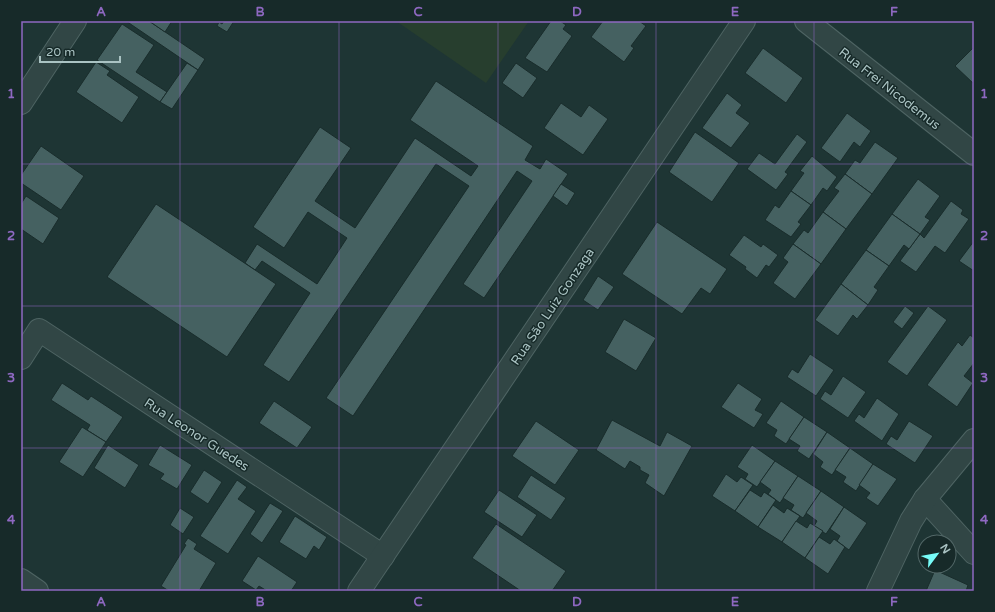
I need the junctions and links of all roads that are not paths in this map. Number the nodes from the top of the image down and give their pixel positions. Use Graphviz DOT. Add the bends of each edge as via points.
graph roads {
  1 [pos="75,21"];
  2 [pos="744,21"];
  3 [pos="806,21"];
  4 [pos="21,103"];
  5 [pos="974,154"];
  6 [pos="21,358"];
  7 [pos="974,440"];
  8 [pos="925,499"];
  9 [pos="974,553"];
  10 [pos="383,556"];
  11 [pos="21,580"];
  12 [pos="37,591"];
  13 [pos="359,591"];
  14 [pos="878,591"];
  1 -- 4 [label="street"];
  2 -- 10 [label="street, Rua São Luiz Gonzaga"];
  3 -- 5 [label="street, Rua Frei Nicodemus"];
  6 -- 10 [label="street, Rua Leonor Guedes" via="39,330"];
  7 -- 8 [label="street"];
  8 -- 9 [label="street"];
  8 -- 14 [label="street" via="911,521"];
  10 -- 13 [label="street, Rua São Luiz Gonzaga"];
  11 -- 12 [label="street"];
}
